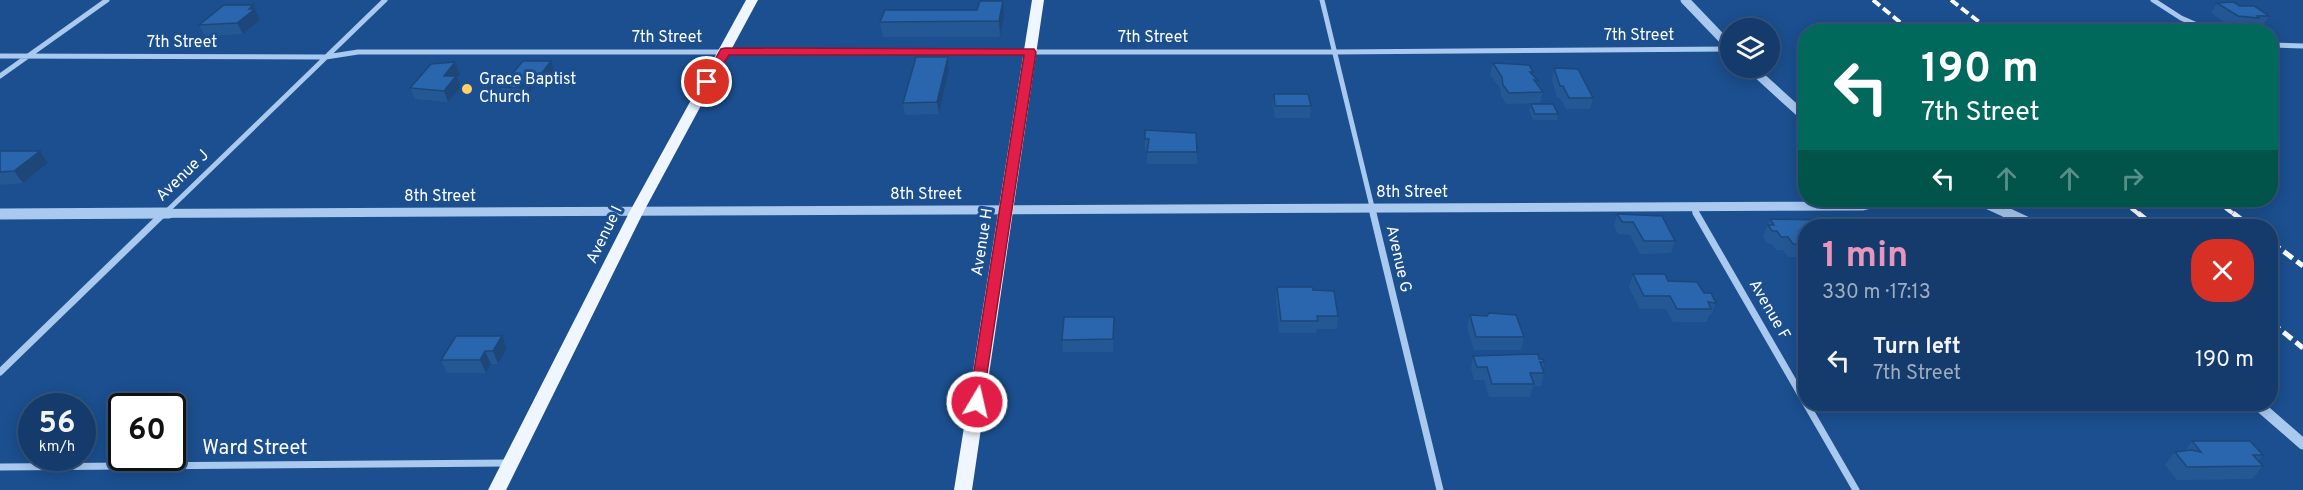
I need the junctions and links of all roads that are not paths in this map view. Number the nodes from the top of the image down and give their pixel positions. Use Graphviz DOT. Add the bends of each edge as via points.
graph roads {
  1 [pos="107,0"];
  2 [pos="385,0"];
  3 [pos="752,0"];
  4 [pos="1038,0"];
  5 [pos="1322,0"];
  6 [pos="1685,0"];
  7 [pos="2153,0"];
  8 [pos="2194,24"];
  9 [pos="1720,37"];
  10 [pos="2278,45"];
  11 [pos="2303,46"];
  12 [pos="1720,48"];
  13 [pos="725,51"];
  14 [pos="1030,52"];
  15 [pos="1335,52"];
  16 [pos="27,55"];
  17 [pos="0,56"];
  18 [pos="326,57"];
  19 [pos="0,76"];
  20 [pos="1762,78"];
  21 [pos="1798,111"];
  22 [pos="1692,206"];
  23 [pos="1798,206"];
  24 [pos="1993,207"];
  25 [pos="1372,208"];
  26 [pos="1006,209"];
  27 [pos="637,211"];
  28 [pos="165,213"];
  29 [pos="0,214"];
  30 [pos="2019,219"];
  31 [pos="0,372"];
  32 [pos="1798,390"];
  33 [pos="1810,411"];
  34 [pos="2265,411"];
  35 [pos="2303,444"];
  36 [pos="511,463"];
  37 [pos="0,467"];
  38 [pos="497,490"];
  39 [pos="963,490"];
  40 [pos="1440,490"];
  41 [pos="1856,490"];
  1 -- 16 [label="street"];
  2 -- 18 [label="street, Avenue J"];
  3 -- 13 [label="main road, Avenue I"];
  4 -- 14 [label="main road, Avenue H"];
  5 -- 15 [label="street, Avenue G"];
  6 -- 9 [label="street"];
  7 -- 8 [label="street"];
  10 -- 11 [label="street"];
  12 -- 15 [label="street, 7th Street"];
  13 -- 14 [label="street, 7th Street"];
  13 -- 18 [label="street, 7th Street" via="358,52"];
  13 -- 27 [label="main road, Avenue I"];
  14 -- 15 [label="street, 7th Street"];
  14 -- 26 [label="main road, Avenue H"];
  15 -- 25 [label="street, Avenue G"];
  16 -- 17 [label="street, 7th Street"];
  16 -- 18 [label="street, 7th Street"];
  16 -- 19 [label="street"];
  18 -- 28 [label="street, Avenue J"];
  20 -- 21 [label="street"];
  22 -- 23 [label="street, 8th Street"];
  22 -- 25 [label="street, 8th Street"];
  22 -- 32 [label="street, Avenue F"];
  24 -- 30 [label="street"];
  25 -- 26 [label="street, 8th Street"];
  25 -- 40 [label="street, Avenue G"];
  26 -- 27 [label="street, 8th Street"];
  26 -- 39 [label="main road, Avenue H"];
  27 -- 28 [label="street, 8th Street"];
  27 -- 36 [label="main road, Avenue I"];
  28 -- 29 [label="street, 8th Street"];
  28 -- 31 [label="street, Avenue J"];
  33 -- 41 [label="street, Avenue F"];
  34 -- 35 [label="street"];
  36 -- 37 [label="street, Ward Street"];
  36 -- 38 [label="main road, Avenue I"];
}
